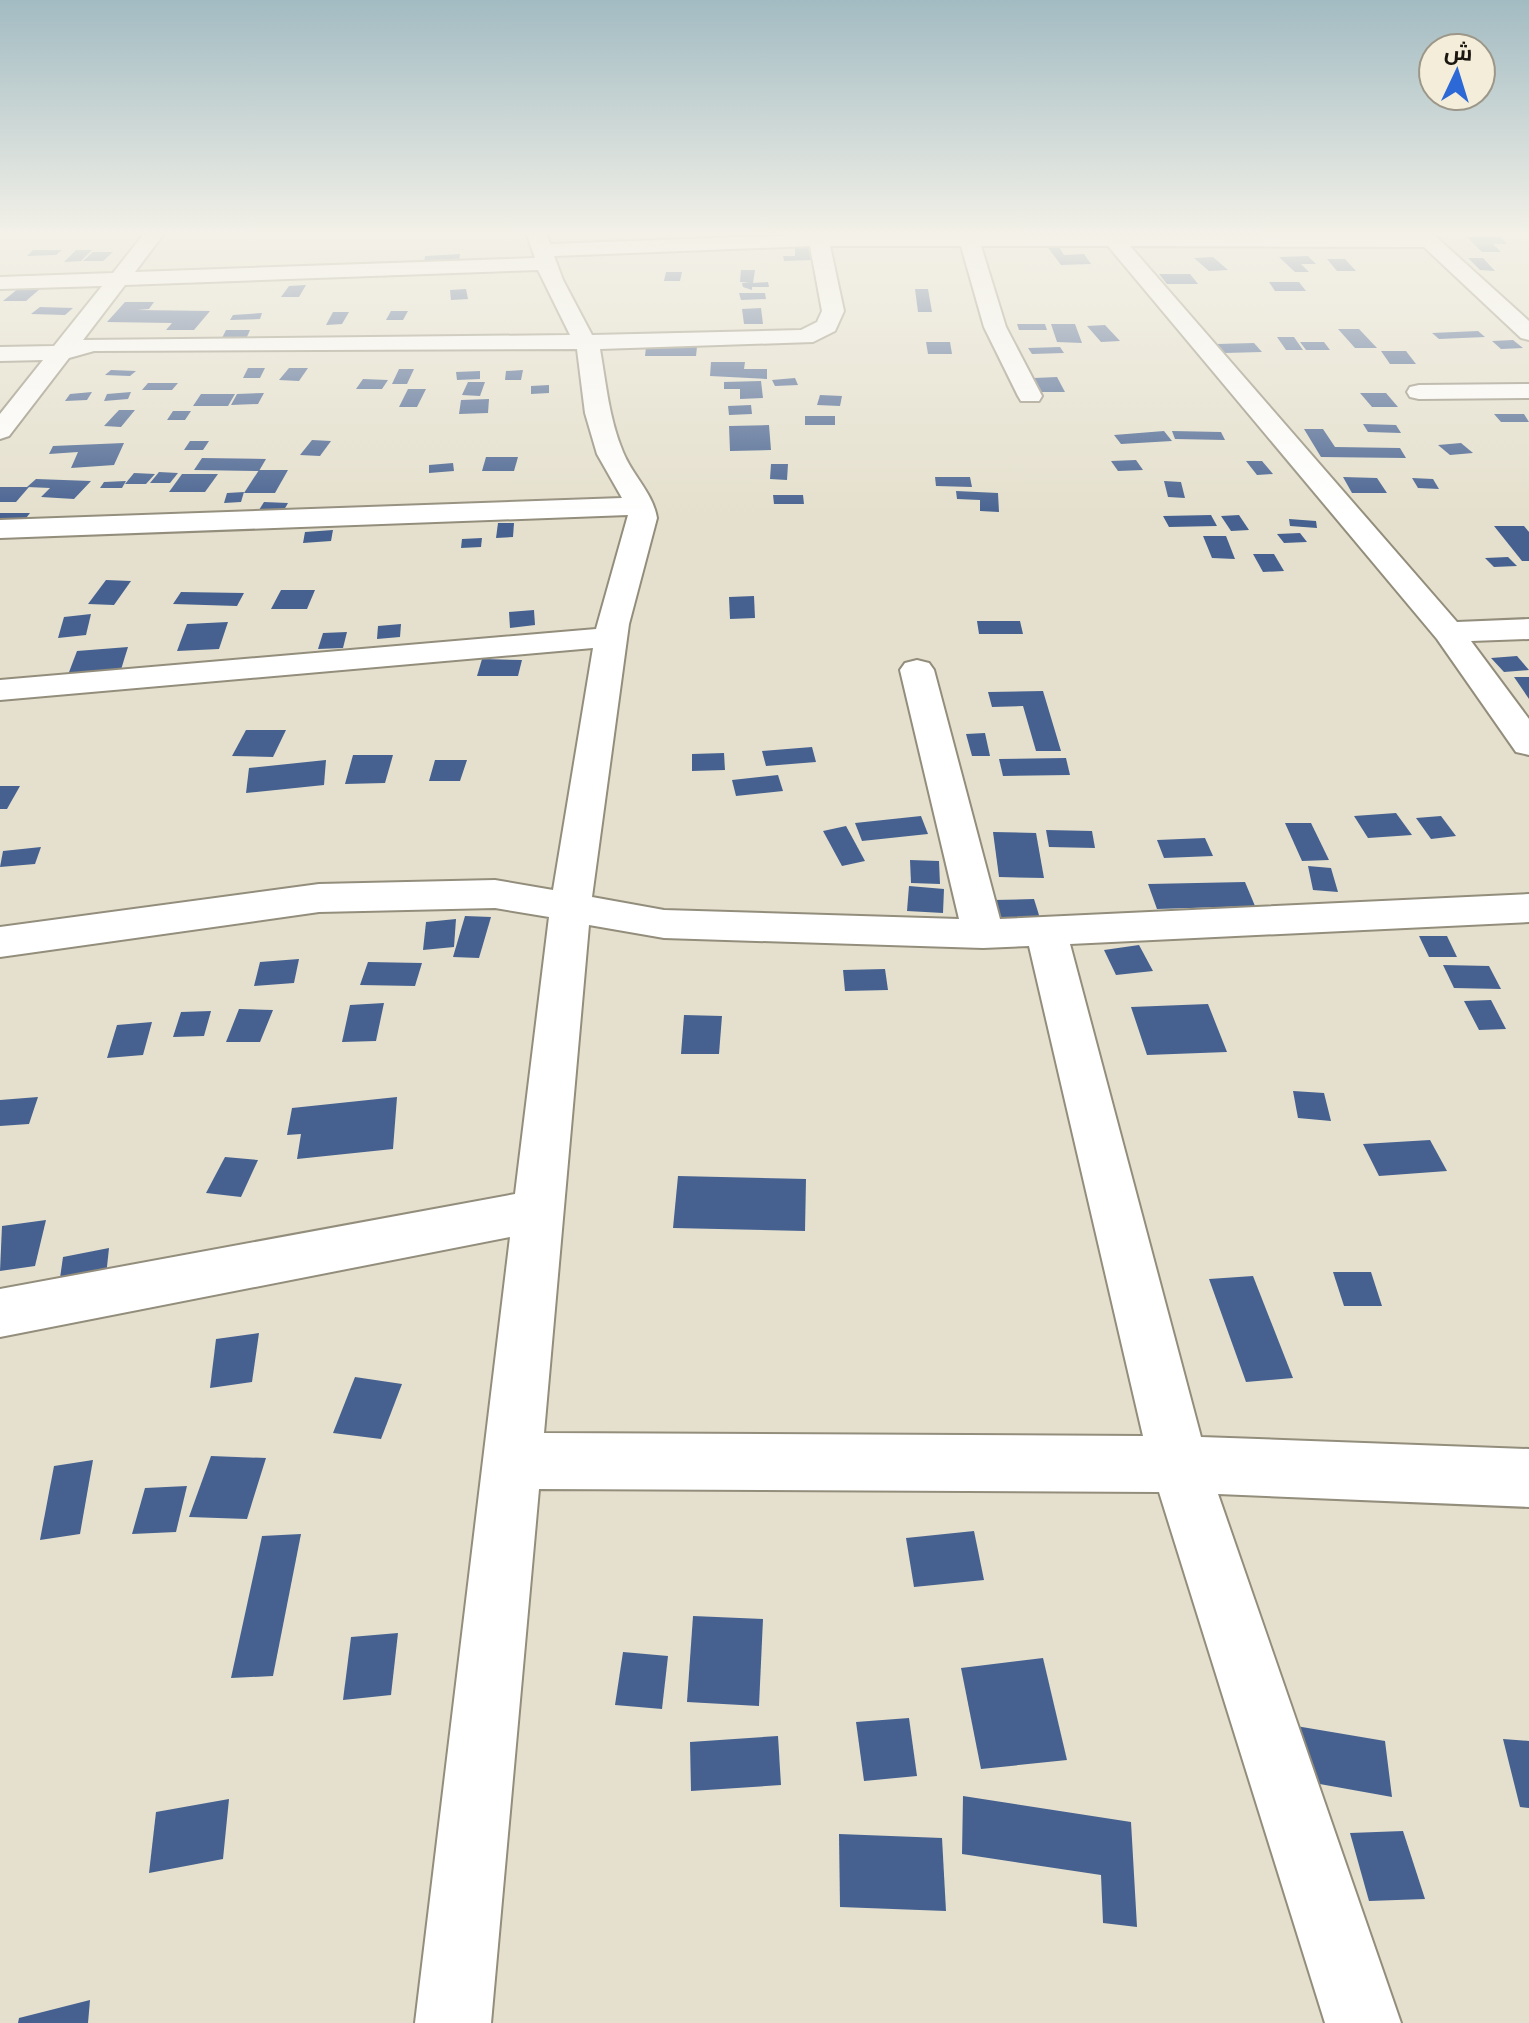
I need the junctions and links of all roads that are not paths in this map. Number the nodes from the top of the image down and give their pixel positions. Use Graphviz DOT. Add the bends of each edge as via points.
graph roads {
  1 [pos="79,329"];
  2 [pos="579,329"];
  3 [pos="820,329"];
  4 [pos="996,329"];
  5 [pos="1190,329"];
  6 [pos="585,342"];
  7 [pos="60,353"];
  8 [pos="0,354"];
  9 [pos="1529,391"];
  10 [pos="1419,392"];
  11 [pos="1030,396"];
  12 [pos="0,431"];
  13 [pos="641,506"];
  14 [pos="0,529"];
  15 [pos="1529,629"];
  16 [pos="1448,632"];
  17 [pos="611,637"];
  18 [pos="917,670"];
  19 [pos="0,690"];
  20 [pos="1529,744"];
  21 [pos="570,908"];
  22 [pos="1529,908"];
  23 [pos="1046,931"];
  24 [pos="983,934"];
  25 [pos="0,942"];
  26 [pos="538,1211"];
  27 [pos="0,1313"];
  28 [pos="512,1461"];
  29 [pos="1179,1464"];
  30 [pos="1529,1478"];
  31 [pos="453,2023"];
  32 [pos="1363,2023"];
  1 -- 7 [label="street"];
  2 -- 6 [label="street"];
  3 -- 6 [label="street" via="805,337"];
  4 -- 11 [label="street"];
  5 -- 16 [label="street"];
  6 -- 7 [label="street" via="93,344"];
  6 -- 13 [label="street" via="610,454"];
  7 -- 8 [label="street"];
  7 -- 12 [label="street"];
  9 -- 10 [label="street"];
  13 -- 14 [label="street"];
  13 -- 17 [label="street" via="643,518"];
  15 -- 16 [label="street"];
  16 -- 20 [label="street"];
  17 -- 19 [label="street"];
  17 -- 21 [label="street"];
  18 -- 24 [label="street"];
  21 -- 24 [label="street" via="664,924"];
  21 -- 25 [label="street" via="495,894 319,898"];
  21 -- 26 [label="street"];
  22 -- 23 [label="street"];
  23 -- 24 [label="street"];
  23 -- 29 [label="street"];
  26 -- 27 [label="street"];
  26 -- 28 [label="street"];
  28 -- 29 [label="street"];
  28 -- 31 [label="street"];
  29 -- 30 [label="street"];
  29 -- 32 [label="street"];
}
